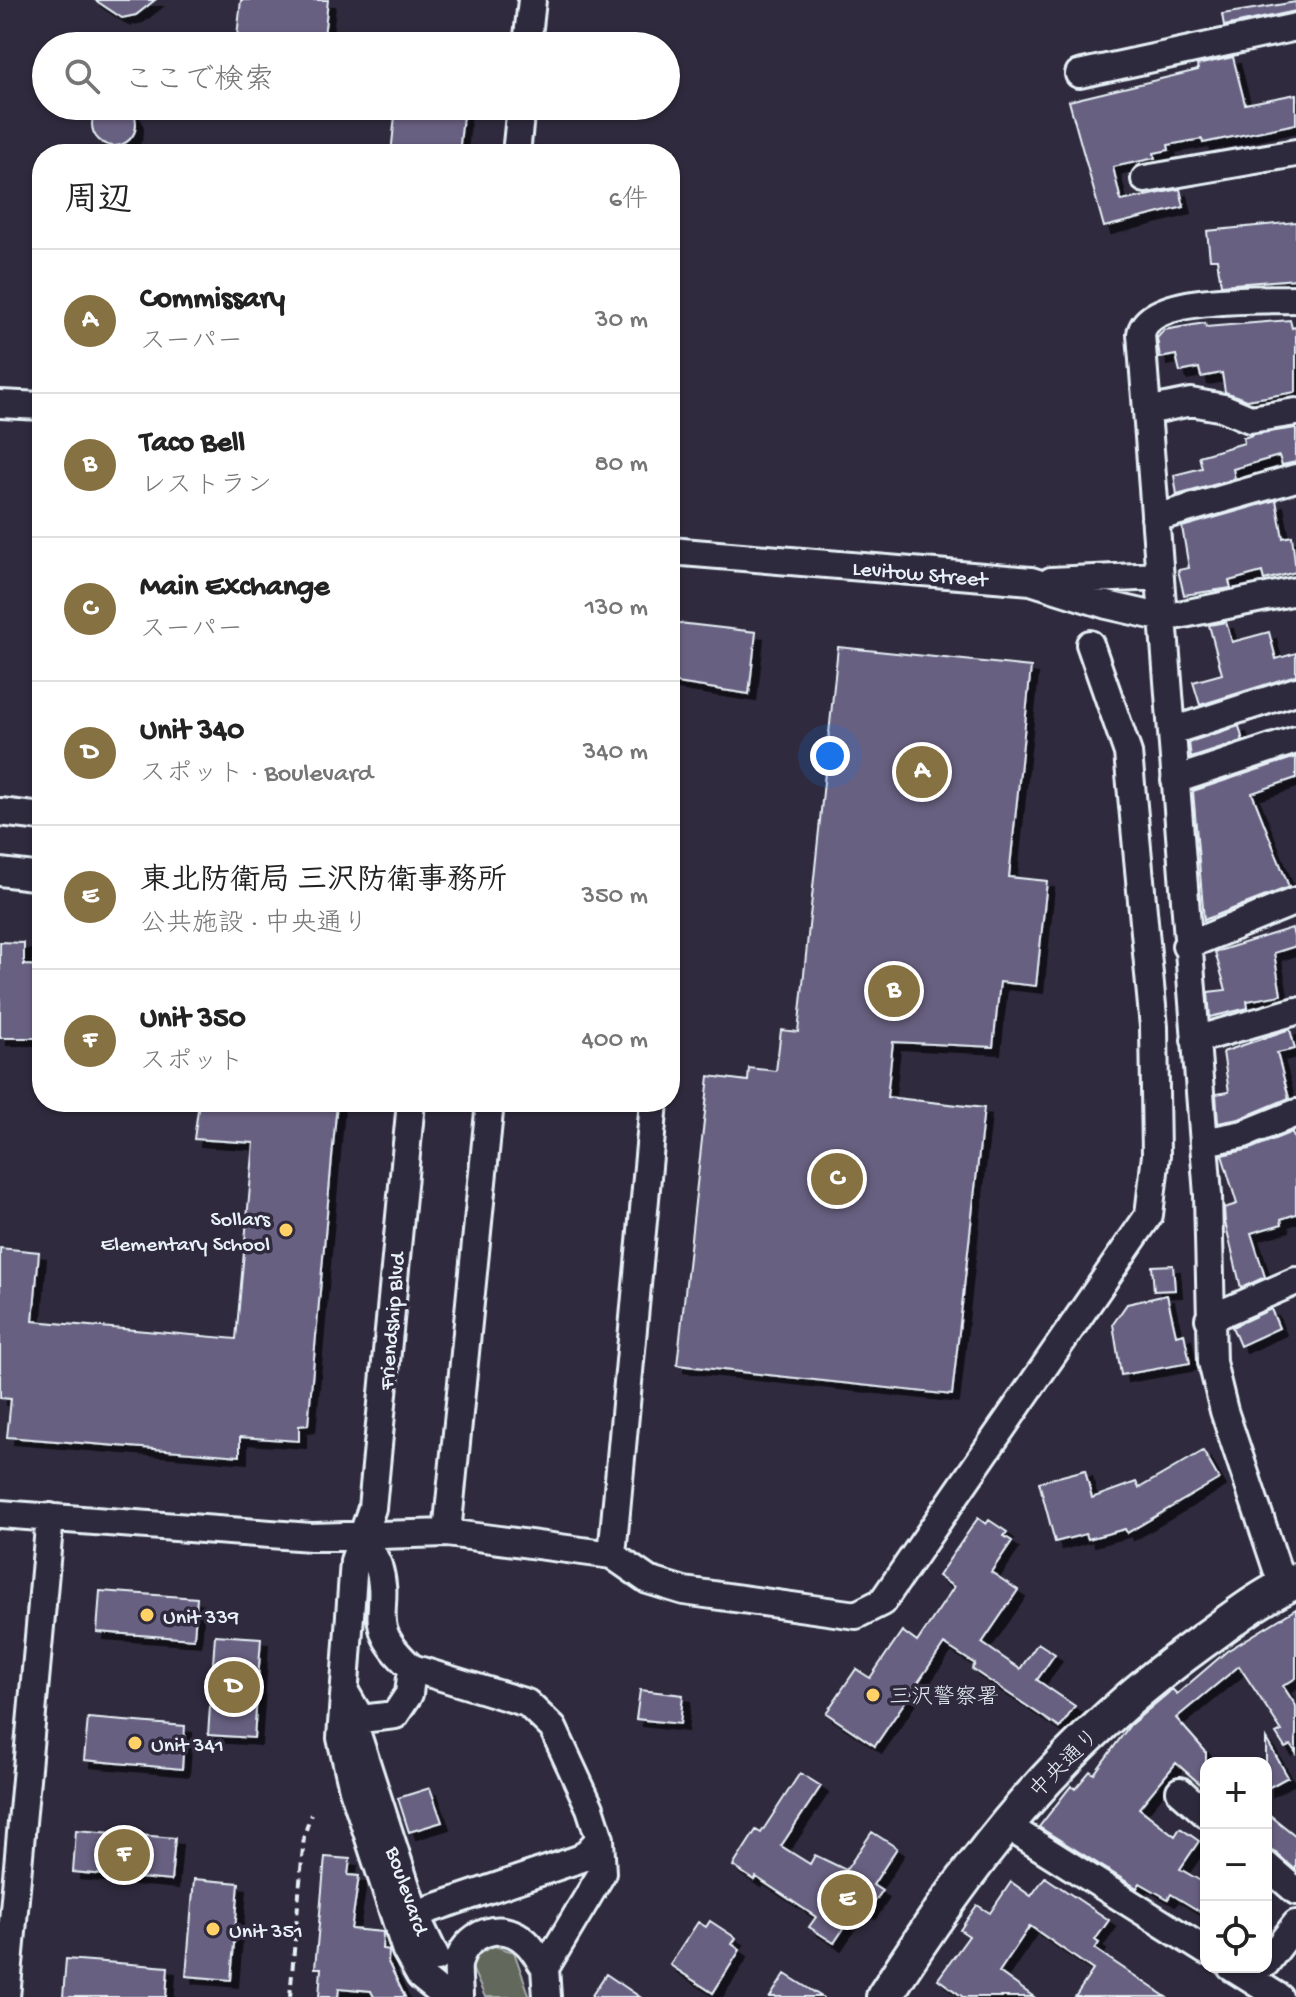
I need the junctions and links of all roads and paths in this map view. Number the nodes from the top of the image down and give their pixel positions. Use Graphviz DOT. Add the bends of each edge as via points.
graph roads {
  1 [pos="532,0"];
  2 [pos="1296,27"];
  3 [pos="529,32"];
  4 [pos="1079,74"];
  5 [pos="520,120"];
  6 [pos="517,144"];
  7 [pos="1296,153"];
  8 [pos="1145,179"];
  9 [pos="1296,299"];
  10 [pos="0,404"];
  11 [pos="32,406"];
  12 [pos="1147,411"];
  13 [pos="1296,412"];
  14 [pos="1296,478"];
  15 [pos="1155,518"];
  16 [pos="680,552"];
  17 [pos="1159,576"];
  18 [pos="1031,581"];
  19 [pos="1296,591"];
  20 [pos="1164,618"];
  21 [pos="1090,644"];
  22 [pos="1296,691"];
  23 [pos="1172,731"];
  24 [pos="1296,740"];
  25 [pos="1175,780"];
  26 [pos="0,812"];
  27 [pos="32,816"];
  28 [pos="0,872"];
  29 [pos="32,876"];
  30 [pos="1296,901"];
  31 [pos="1186,946"];
  32 [pos="1296,1011"];
  33 [pos="1195,1040"];
  34 [pos="410,1112"];
  35 [pos="489,1112"];
  36 [pos="653,1112"];
  37 [pos="1296,1113"];
  38 [pos="1204,1142"];
  39 [pos="1296,1281"];
  40 [pos="1209,1319"];
  41 [pos="0,1514"];
  42 [pos="50,1517"];
  43 [pos="447,1533"];
  44 [pos="362,1538"];
  45 [pos="612,1555"];
  46 [pos="1290,1584"];
  47 [pos="412,1668"];
  48 [pos="349,1698"];
  49 [pos="1180,1791"];
  50 [pos="1200,1809"];
  51 [pos="311,1814"];
  52 [pos="1004,1824"];
  53 [pos="600,1839"];
  54 [pos="1272,1870"];
  55 [pos="1296,1891"];
  56 [pos="406,1917"];
  57 [pos="1296,1924"];
  58 [pos="1200,1947"];
  59 [pos="436,1958"];
  60 [pos="545,1968"];
  61 [pos="1250,1975"];
  62 [pos="445,1996"];
  63 [pos="6,1997"];
  64 [pos="290,1997"];
  65 [pos="547,1997"];
  66 [pos="884,1997"];
  67 [pos="1279,1997"];
  1 -- 3 [label="street"];
  2 -- 4 [label="street"];
  5 -- 6 [label="street"];
  7 -- 8 [label="street"];
  9 -- 12 [label="street" via="1209,302 1155,313 1143,323 1141,334"];
  10 -- 11 [label="street"];
  12 -- 13 [label="street" via="1191,402 1250,419"];
  12 -- 15 [label="street"];
  14 -- 15 [label="street"];
  15 -- 17 [label="street"];
  16 -- 18 [label="street, Levitow Street"];
  17 -- 18 [label="street"];
  17 -- 20 [label="street"];
  18 -- 20 [label="street, Levitow Street"];
  19 -- 20 [label="street"];
  20 -- 23 [label="street"];
  21 -- 45 [label="street" via="1128,753 1154,1027 1156,1155 1149,1215 882,1602 856,1615 684,1591 648,1580"];
  22 -- 23 [label="street"];
  23 -- 25 [label="street"];
  24 -- 25 [label="street"];
  25 -- 31 [label="street"];
  26 -- 27 [label="street"];
  28 -- 29 [label="street"];
  30 -- 31 [label="street"];
  31 -- 33 [label="street"];
  32 -- 33 [label="street"];
  33 -- 38 [label="street"];
  34 -- 44 [label="street, Friendship Blvd" via="372,1508"];
  35 -- 43 [label="street"];
  36 -- 45 [label="street"];
  37 -- 38 [label="street" via="1244,1134"];
  38 -- 40 [label="street"];
  39 -- 40 [label="street"];
  40 -- 46 [label="street" via="1224,1411"];
  41 -- 42 [label="street"];
  42 -- 44 [label="street"];
  42 -- 63 [label="street"];
  43 -- 44 [label="street"];
  43 -- 45 [label="street"];
  44 -- 47 [label="street" via="378,1565 380,1626"];
  44 -- 48 [label="street, Friendship Blvd" via="354,1561"];
  46 -- 52 [label="main road, 中央通り" via="1164,1669 1100,1724"];
  47 -- 48 [label="street" via="409,1694 395,1715 361,1719"];
  47 -- 53 [label="street" via="527,1703 553,1728"];
  48 -- 56 [label="street, Boulevard" via="355,1736 385,1820"];
  48 -- 56 [label="street" via="341,1738 353,1789"];
  49 -- 50 [label="street"];
  51 -- 64 [label="path" via="304,1836"];
  52 -- 58 [label="street"];
  52 -- 66 [label="main road, 中央通り"];
  53 -- 56 [label="street" via="582,1858"];
  53 -- 60 [label="street" via="602,1873"];
  54 -- 55 [label="street"];
  56 -- 59 [label="street, Boulevard"];
  56 -- 62 [label="street" via="406,1951 420,1976"];
  57 -- 61 [label="street"];
  60 -- 62 [label="street" via="525,1941 502,1931 481,1932 466,1945"];
  60 -- 65 [label="street"];
  61 -- 67 [label="street"];
}
